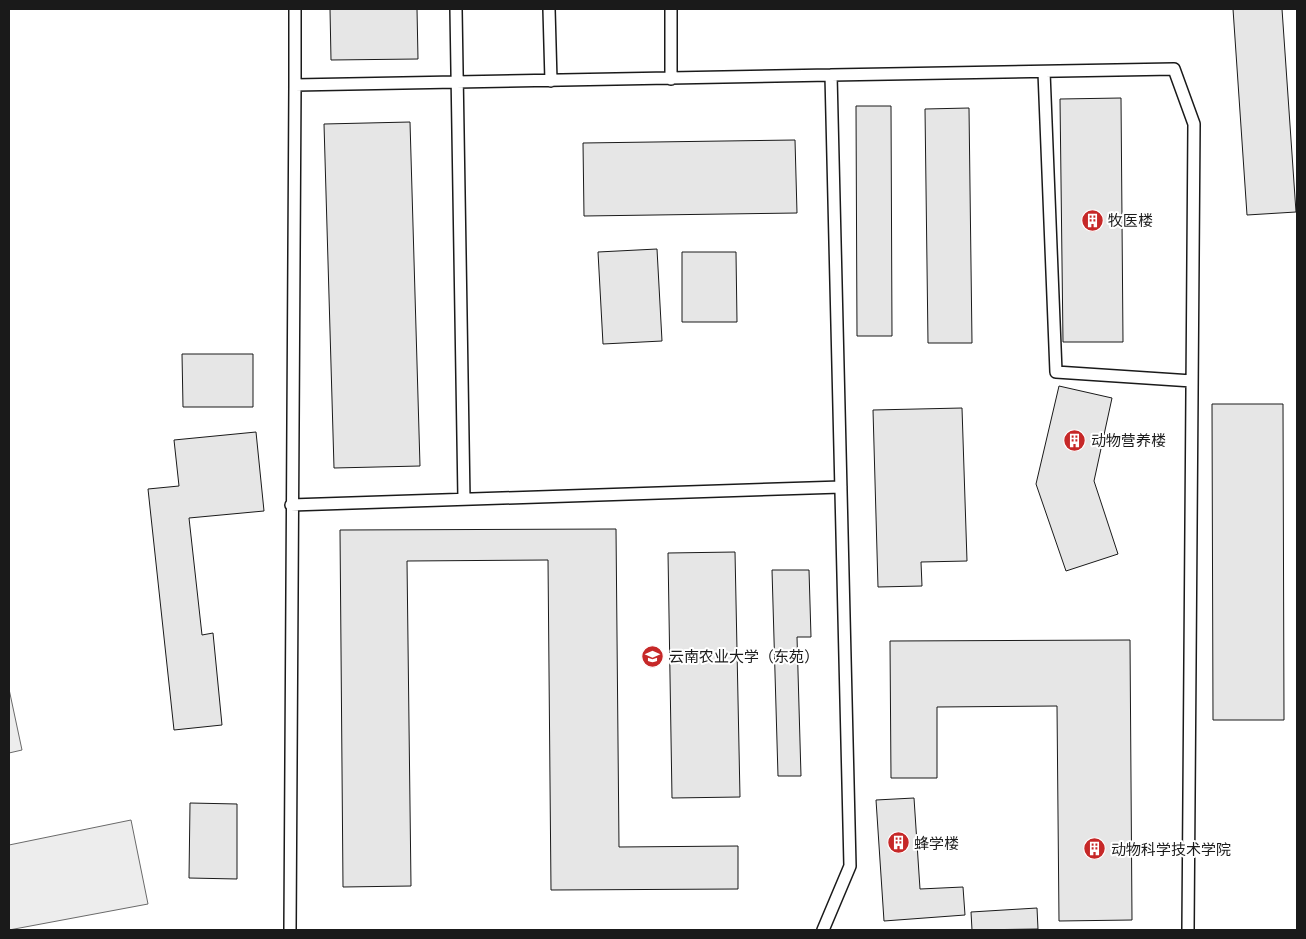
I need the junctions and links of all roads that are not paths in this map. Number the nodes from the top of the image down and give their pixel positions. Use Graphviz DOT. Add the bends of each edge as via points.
graph roads {
  1 [pos="295,9"];
  2 [pos="456,9"];
  3 [pos="549,9"];
  4 [pos="671,9"];
  5 [pos="1044,72"];
  6 [pos="831,75"];
  7 [pos="671,79"];
  8 [pos="551,81"];
  9 [pos="457,83"];
  10 [pos="295,85"];
  11 [pos="1192,381"];
  12 [pos="841,487"];
  13 [pos="464,499"];
  14 [pos="291,505"];
  15 [pos="290,930"];
  16 [pos="822,930"];
  17 [pos="1188,930"];
  1 -- 10 [label="lane"];
  2 -- 9 [label="lane"];
  3 -- 8 [label="lane"];
  4 -- 7 [label="lane"];
  5 -- 6 [label="lane"];
  5 -- 11 [label="lane" via="1056,372"];
  5 -- 11 [label="lane" via="1174,69 1194,124"];
  6 -- 7 [label="lane"];
  6 -- 12 [label="lane"];
  7 -- 8 [label="lane"];
  8 -- 9 [label="lane"];
  9 -- 10 [label="lane"];
  9 -- 13 [label="lane"];
  10 -- 14 [label="lane"];
  11 -- 17 [label="lane"];
  12 -- 13 [label="lane"];
  12 -- 16 [label="lane" via="850,866"];
  13 -- 14 [label="lane"];
  14 -- 15 [label="lane"];
}
